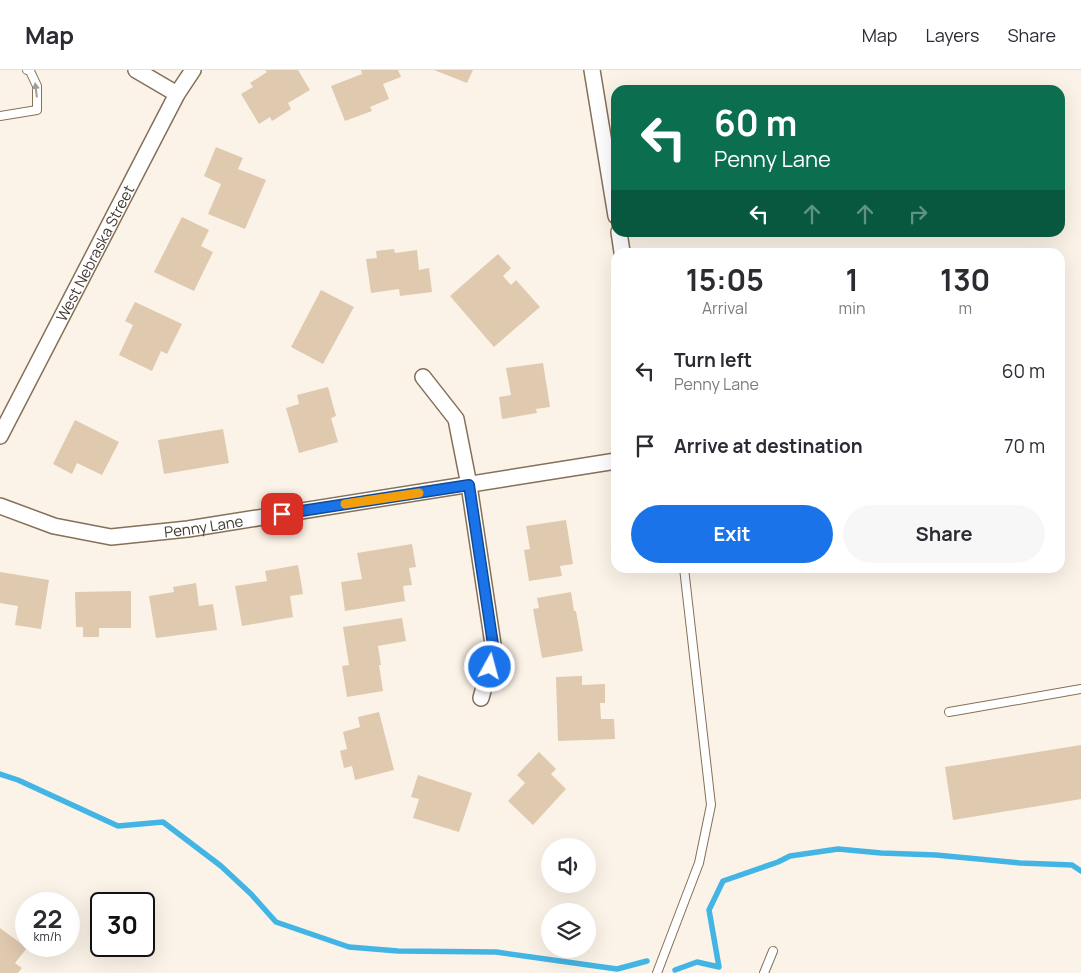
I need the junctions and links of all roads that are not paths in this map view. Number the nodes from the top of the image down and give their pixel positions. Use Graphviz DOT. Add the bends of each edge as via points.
graph roads {
  1 [pos="27,70"];
  2 [pos="136,70"];
  3 [pos="193,70"];
  4 [pos="592,70"];
  5 [pos="178,94"];
  6 [pos="0,116"];
  7 [pos="611,186"];
  8 [pos="423,378"];
  9 [pos="0,436"];
  10 [pos="611,462"];
  11 [pos="469,485"];
  12 [pos="0,506"];
  13 [pos="685,573"];
  14 [pos="1081,689"];
  15 [pos="481,698"];
  16 [pos="949,712"];
  17 [pos="773,951"];
  18 [pos="657,973"];
  19 [pos="764,973"];
  6 -- 1 [label="lane, one-way" via="37,110 37,86"];
  2 -- 5 [label="street"];
  3 -- 5 [label="street, West Nebraska Street"];
  4 -- 7 [label="street"];
  5 -- 9 [label="street, West Nebraska Street"];
  8 -- 11 [label="street" via="456,419"];
  10 -- 11 [label="street, Penny Lane"];
  11 -- 12 [label="street, Penny Lane" via="188,529 111,537 54,526"];
  11 -- 15 [label="street" via="494,651"];
  13 -- 18 [label="lane" via="711,805 699,863"];
  14 -- 16 [label="lane"];
  17 -- 19 [label="lane"];
}
